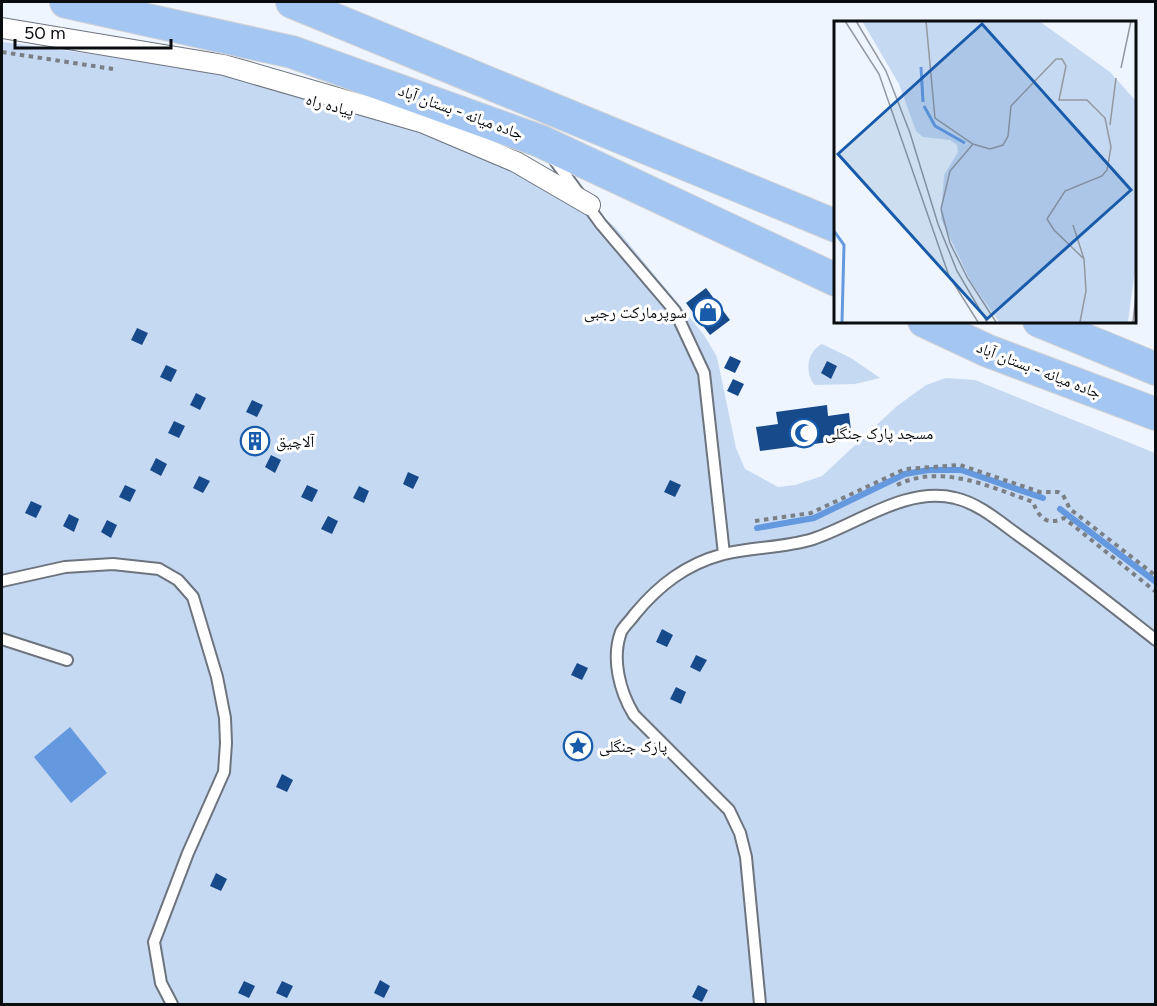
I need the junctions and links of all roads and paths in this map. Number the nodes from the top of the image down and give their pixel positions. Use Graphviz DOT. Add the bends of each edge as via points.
graph roads {
  1 [pos="66,2"];
  2 [pos="292,2"];
  3 [pos="2,28"];
  4 [pos="2,52"];
  5 [pos="117,70"];
  6 [pos="540,141"];
  7 [pos="590,205"];
  8 [pos="834,225"];
  9 [pos="834,279"];
  10 [pos="926,322"];
  11 [pos="1041,322"];
  12 [pos="1155,369"];
  13 [pos="1155,414"];
  14 [pos="1040,492"];
  15 [pos="1033,502"];
  16 [pos="724,554"];
  17 [pos="1155,576"];
  18 [pos="2,581"];
  19 [pos="1155,592"];
  20 [pos="2,639"];
  21 [pos="1155,640"];
  22 [pos="67,660"];
  23 [pos="172,1005"];
  24 [pos="760,1005"];
  1 -- 6 [label="main road, جاده میانه - بستان آباد" via="292,52"];
  2 -- 8 [label="main road"];
  3 -- 7 [label="street" via="224,64 424,123 516,162"];
  4 -- 5 [label="path"];
  6 -- 7 [label="lane"];
  6 -- 9 [label="main road, جاده میانه - بستان آباد"];
  7 -- 16 [label="lane" via="601,224 675,311 704,373"];
  10 -- 13 [label="main road, جاده میانه - بستان آباد" via="988,351"];
  11 -- 12 [label="main road"];
  14 -- 17 [label="path" via="1051,490 1063,495 1071,509"];
  15 -- 19 [label="path" via="1046,521 1064,518"];
  16 -- 21 [label="lane" via="813,539 903,501 934,495 957,498 992,516 1058,563"];
  16 -- 24 [label="lane" via="678,572 647,600 622,630 617,665 625,700 634,715 729,810 740,833 746,857"];
  18 -- 23 [label="lane" via="65,567 113,564 159,569 178,580 193,597 217,676 226,743 224,772 154,942 161,983"];
  20 -- 22 [label="lane"];
}
